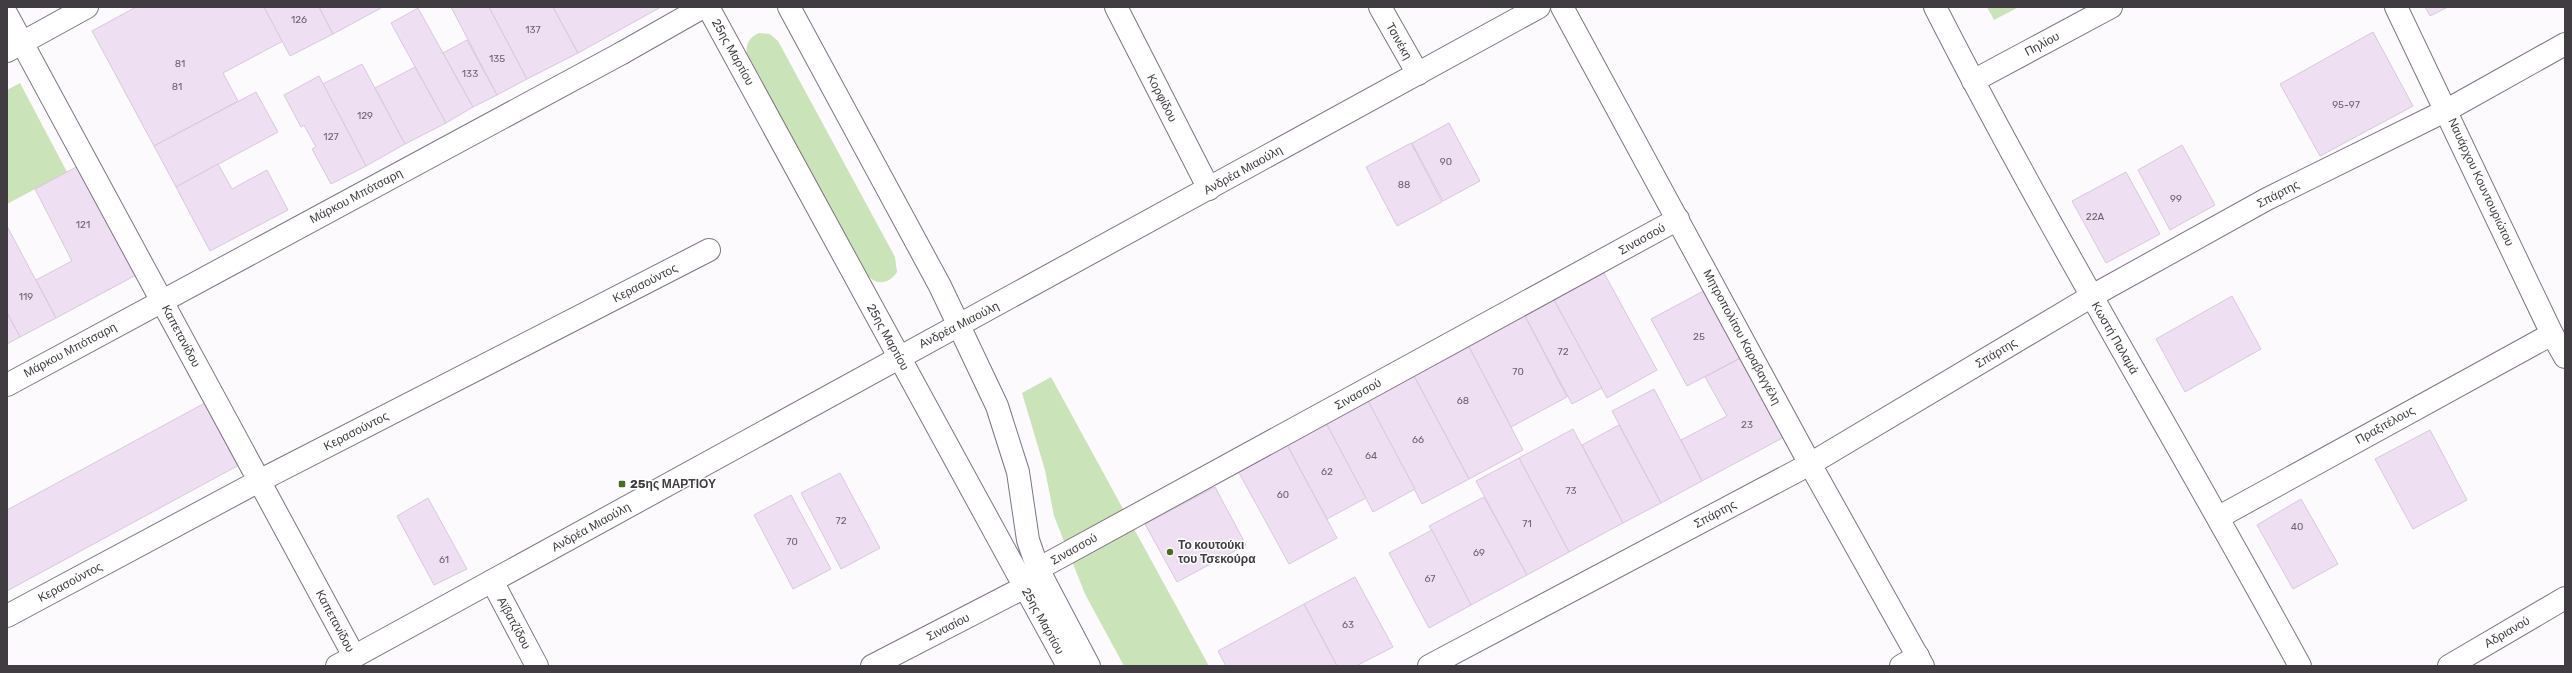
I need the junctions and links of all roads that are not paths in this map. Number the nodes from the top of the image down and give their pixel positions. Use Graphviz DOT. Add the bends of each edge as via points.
graph roads {
  1 [pos="87,7"];
  2 [pos="703,7"];
  3 [pos="708,7"];
  4 [pos="789,7"];
  5 [pos="1116,7"];
  6 [pos="1380,7"];
  7 [pos="1539,7"];
  8 [pos="1562,7"];
  9 [pos="1935,7"];
  10 [pos="2111,7"];
  11 [pos="2396,7"];
  12 [pos="7,15"];
  13 [pos="2565,44"];
  14 [pos="15,47"];
  15 [pos="1418,74"];
  16 [pos="1973,81"];
  17 [pos="2447,110"];
  18 [pos="1209,189"];
  19 [pos="1678,219"];
  20 [pos="709,250"];
  21 [pos="2092,296"];
  22 [pos="162,301"];
  23 [pos="958,324"];
  24 [pos="2552,334"];
  25 [pos="899,357"];
  26 [pos="2565,357"];
  27 [pos="7,385"];
  28 [pos="1810,464"];
  29 [pos="259,480"];
  30 [pos="2219,517"];
  31 [pos="1038,569"];
  32 [pos="492,581"];
  33 [pos="1025,587"];
  34 [pos="2565,598"];
  35 [pos="7,616"];
  36 [pos="346,661"];
  37 [pos="1914,663"];
  38 [pos="537,666"];
  39 [pos="872,666"];
  40 [pos="1068,666"];
  41 [pos="1089,666"];
  42 [pos="1429,666"];
  43 [pos="2300,666"];
  44 [pos="2449,666"];
  1 -- 14 [label="street"];
  2 -- 22 [label="street, Μάρκου Μπότσαρη"];
  3 -- 25 [label="street, 25ης Μαρτίου"];
  4 -- 23 [label="street, 25ης Μαρτίου"];
  5 -- 18 [label="street, Κορφίδου"];
  6 -- 15 [label="street, Τσινέκη"];
  7 -- 15 [label="street, Ανδρέα Μιαούλη"];
  8 -- 19 [label="street, Μητροπολίτου Καραβαγγέλη"];
  9 -- 16 [label="street, Κωστή Παλαμά"];
  10 -- 16 [label="street, Πηλίου"];
  11 -- 17 [label="street, Ναυάρχου Κουντουριώτου"];
  12 -- 14 [label="street, Καπετανίδου"];
  13 -- 17 [label="street, Σπάρτης"];
  14 -- 22 [label="street, Καπετανίδου"];
  15 -- 18 [label="street, Ανδρέα Μιαούλη"];
  16 -- 21 [label="street, Κωστή Παλαμά"];
  17 -- 21 [label="street, Σπάρτης" via="2267,199"];
  17 -- 24 [label="street, Ναυάρχου Κουντουριώτου"];
  18 -- 23 [label="street, Ανδρέα Μιαούλη" via="996,307"];
  19 -- 28 [label="street, Μητροπολίτου Καραβαγγέλη"];
  19 -- 31 [label="street, Σινασσού"];
  20 -- 29 [label="street, Κερασούντος"];
  21 -- 28 [label="street, Σπάρτης"];
  21 -- 30 [label="street, Κωστή Παλαμά"];
  22 -- 27 [label="street, Μάρκου Μπότσαρη"];
  22 -- 29 [label="street, Καπετανίδου"];
  23 -- 25 [label="street, Ανδρέα Μιαούλη"];
  23 -- 31 [label="street, 25ης Μαρτίου" via="997,406 1009,442 1018,472 1028,540"];
  24 -- 26 [label="street, Ναυάρχου Κουντουριώτου"];
  24 -- 30 [label="street, Πραξιτέλους"];
  25 -- 32 [label="street, Ανδρέα Μιαούλη"];
  25 -- 33 [label="street, 25ης Μαρτίου"];
  28 -- 37 [label="street, Μητροπολίτου Καραβαγγέλη"];
  28 -- 42 [label="street, Σπάρτης"];
  29 -- 35 [label="street, Κερασούντος"];
  29 -- 36 [label="street, Καπετανίδου"];
  30 -- 43 [label="street, Κωστή Παλαμά"];
  31 -- 41 [label="street, 25ης Μαρτίου"];
  32 -- 36 [label="street, Ανδρέα Μιαούλη"];
  32 -- 38 [label="street, Αϊβατζίδου"];
  33 -- 39 [label="street, Σινασίου"];
  33 -- 40 [label="street, 25ης Μαρτίου"];
  34 -- 44 [label="street, Αδριανού"];
}
